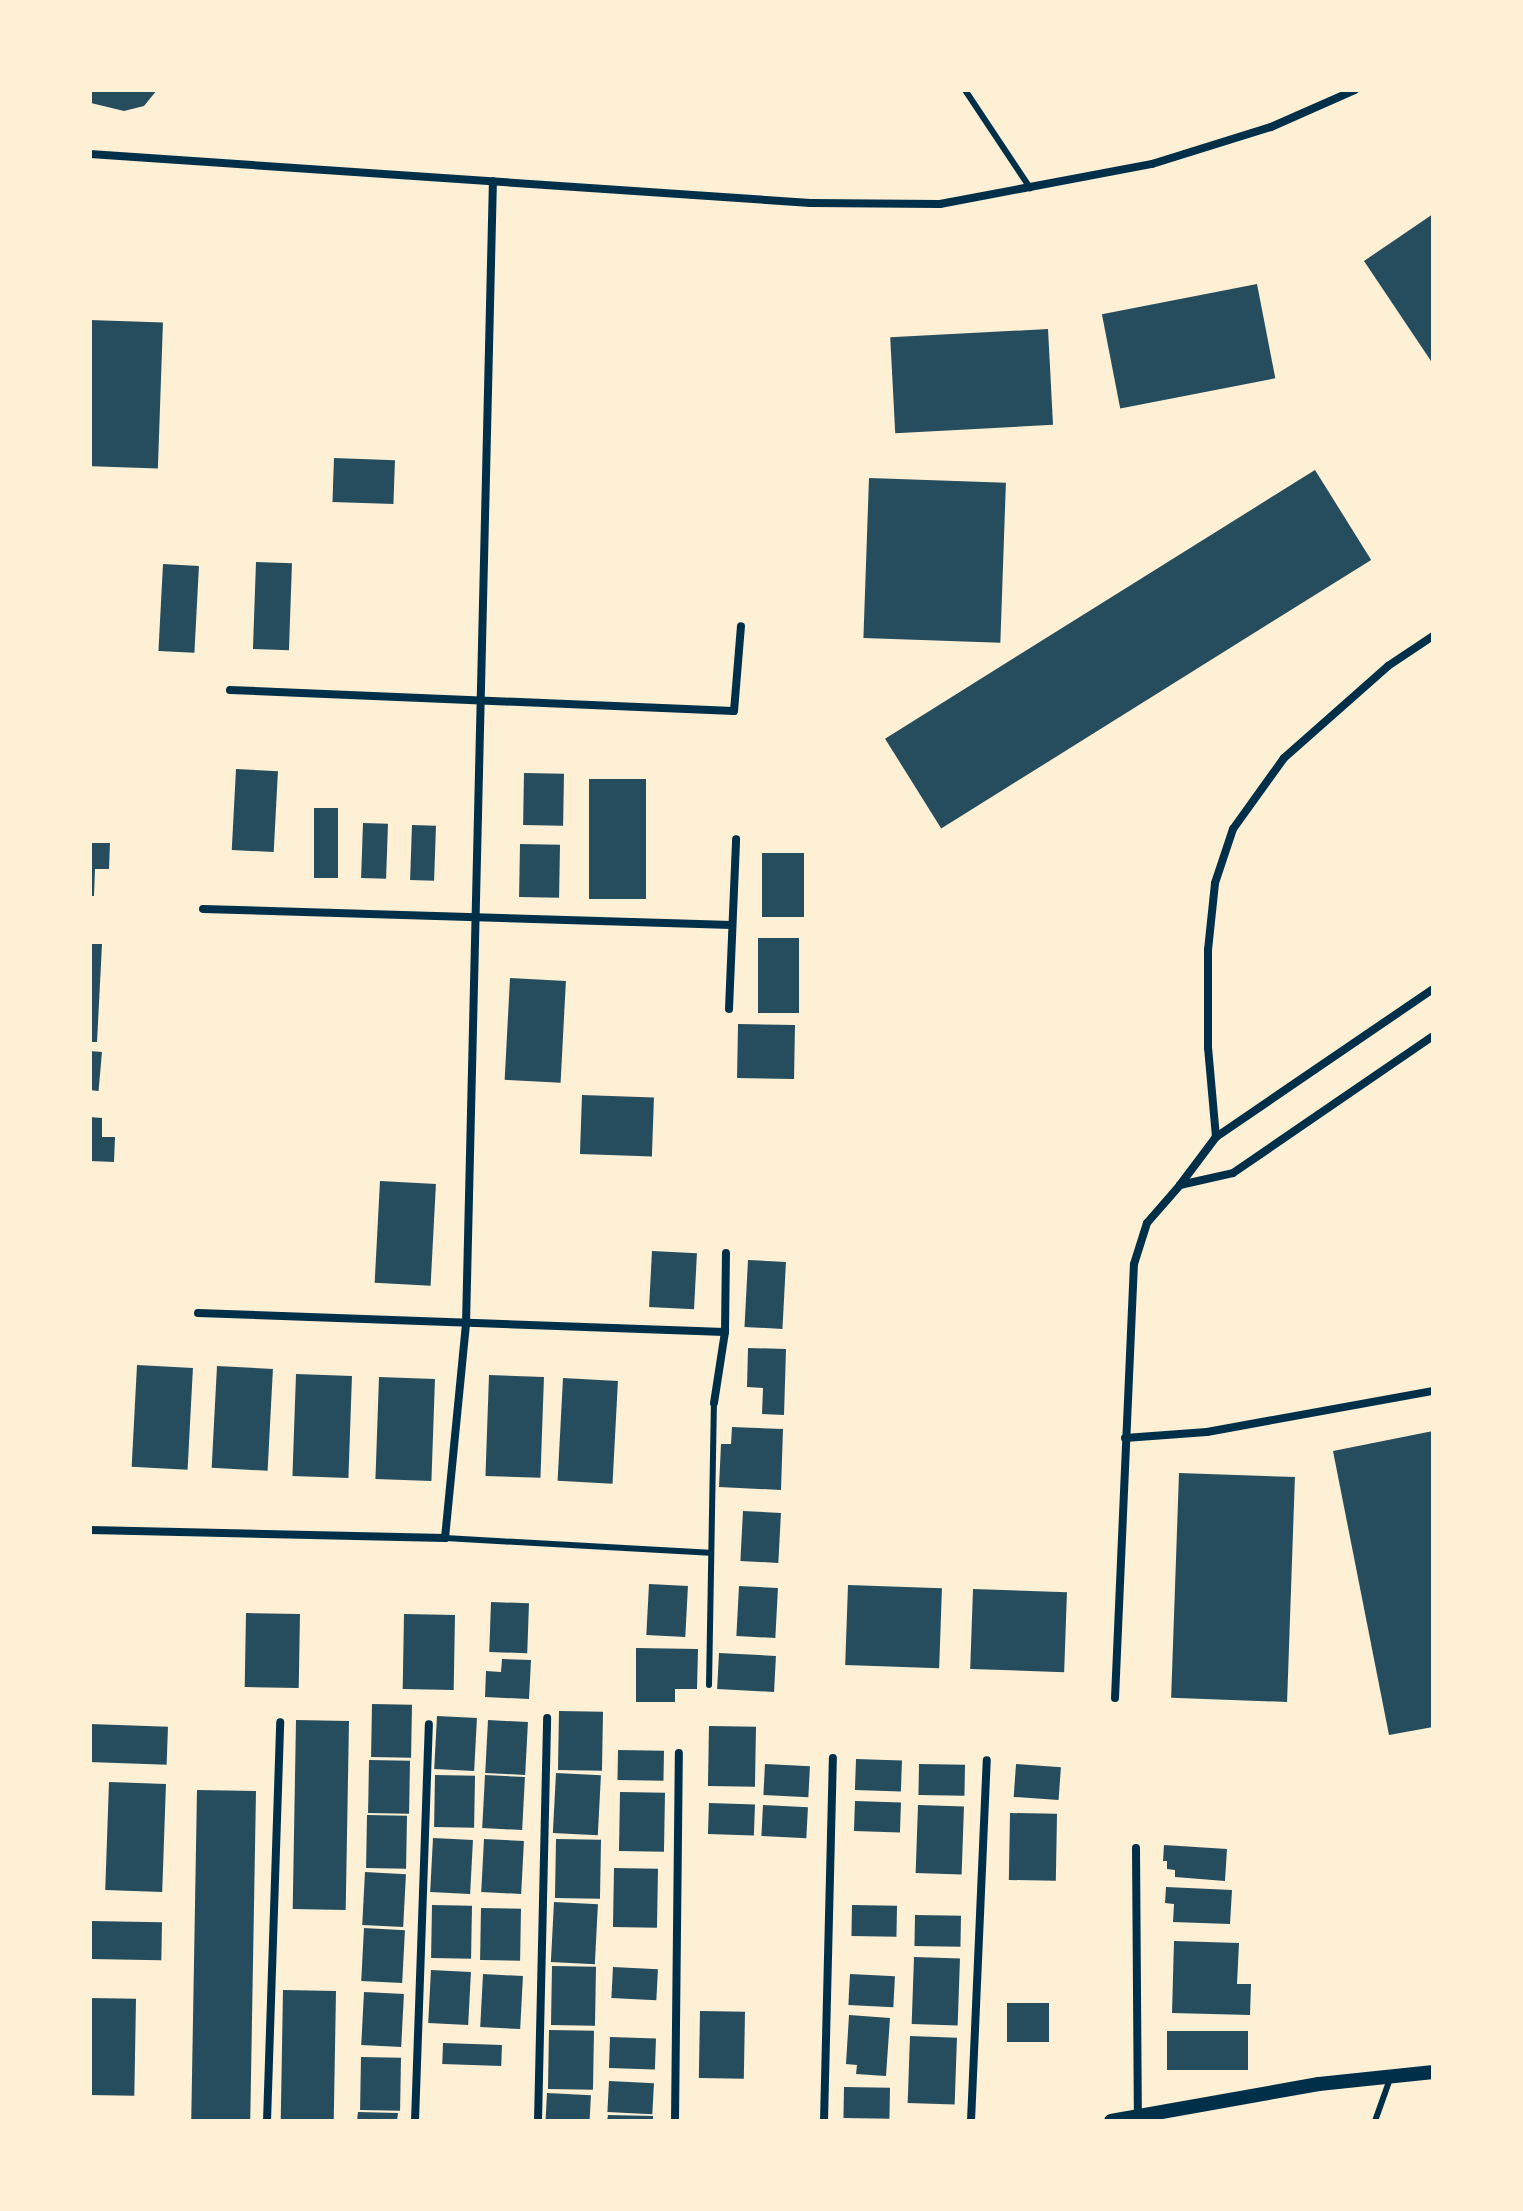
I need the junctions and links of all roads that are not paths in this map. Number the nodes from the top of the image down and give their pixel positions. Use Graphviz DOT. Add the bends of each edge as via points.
graph roads {
  1 [pos="965,90"];
  2 [pos="1355,90"];
  3 [pos="90,154"];
  4 [pos="493,181"];
  5 [pos="1032,191"];
  6 [pos="741,626"];
  7 [pos="1433,636"];
  8 [pos="230,690"];
  9 [pos="481,701"];
  10 [pos="736,839"];
  11 [pos="203,909"];
  12 [pos="475,919"];
  13 [pos="732,925"];
  14 [pos="1433,989"];
  15 [pos="729,1009"];
  16 [pos="1433,1036"];
  17 [pos="1216,1137"];
  18 [pos="1180,1185"];
  19 [pos="726,1253"];
  20 [pos="198,1313"];
  21 [pos="466,1324"];
  22 [pos="725,1332"];
  23 [pos="1433,1391"];
  24 [pos="714,1403"];
  25 [pos="1125,1438"];
  26 [pos="90,1530"];
  27 [pos="445,1538"];
  28 [pos="710,1553"];
  29 [pos="709,1685"];
  30 [pos="1115,1698"];
  31 [pos="547,1718"];
  32 [pos="280,1722"];
  33 [pos="429,1724"];
  34 [pos="679,1753"];
  35 [pos="833,1758"];
  36 [pos="987,1760"];
  37 [pos="1136,1848"];
  38 [pos="1433,2072"];
  39 [pos="1391,2076"];
  40 [pos="1138,2117"];
  41 [pos="267,2121"];
  42 [pos="415,2121"];
  43 [pos="538,2121"];
  44 [pos="675,2121"];
  45 [pos="824,2121"];
  46 [pos="971,2121"];
  47 [pos="1111,2121"];
  48 [pos="1375,2121"];
  1 -- 5 [label="lane"];
  2 -- 5 [label="street" via="1271,127 1152,164"];
  3 -- 4 [label="street"];
  4 -- 5 [label="street" via="810,203 940,204"];
  4 -- 9 [label="street"];
  6 -- 9 [label="street" via="734,711"];
  7 -- 17 [label="street" via="1388,666 1284,758 1233,829 1215,883 1208,950 1208,1048"];
  8 -- 9 [label="street"];
  9 -- 12 [label="street"];
  10 -- 13 [label="street"];
  11 -- 12 [label="street"];
  12 -- 13 [label="street"];
  12 -- 21 [label="street"];
  13 -- 15 [label="street"];
  14 -- 17 [label="street"];
  16 -- 18 [label="street" via="1233,1173"];
  17 -- 18 [label="street"];
  18 -- 25 [label="street" via="1147,1223 1134,1264"];
  19 -- 22 [label="street"];
  20 -- 21 [label="street"];
  21 -- 22 [label="street"];
  21 -- 27 [label="street"];
  22 -- 24 [label="street"];
  23 -- 25 [label="street" via="1207,1432"];
  24 -- 28 [label="lane"];
  25 -- 30 [label="street"];
  26 -- 27 [label="street"];
  27 -- 28 [label="lane"];
  28 -- 29 [label="lane"];
  31 -- 43 [label="street"];
  32 -- 41 [label="street"];
  33 -- 42 [label="street"];
  34 -- 44 [label="street"];
  35 -- 45 [label="street"];
  36 -- 46 [label="street"];
  37 -- 40 [label="street"];
  38 -- 39 [label="street"];
  39 -- 40 [label="street"];
  39 -- 48 [label="lane"];
  40 -- 47 [label="street"];
}
